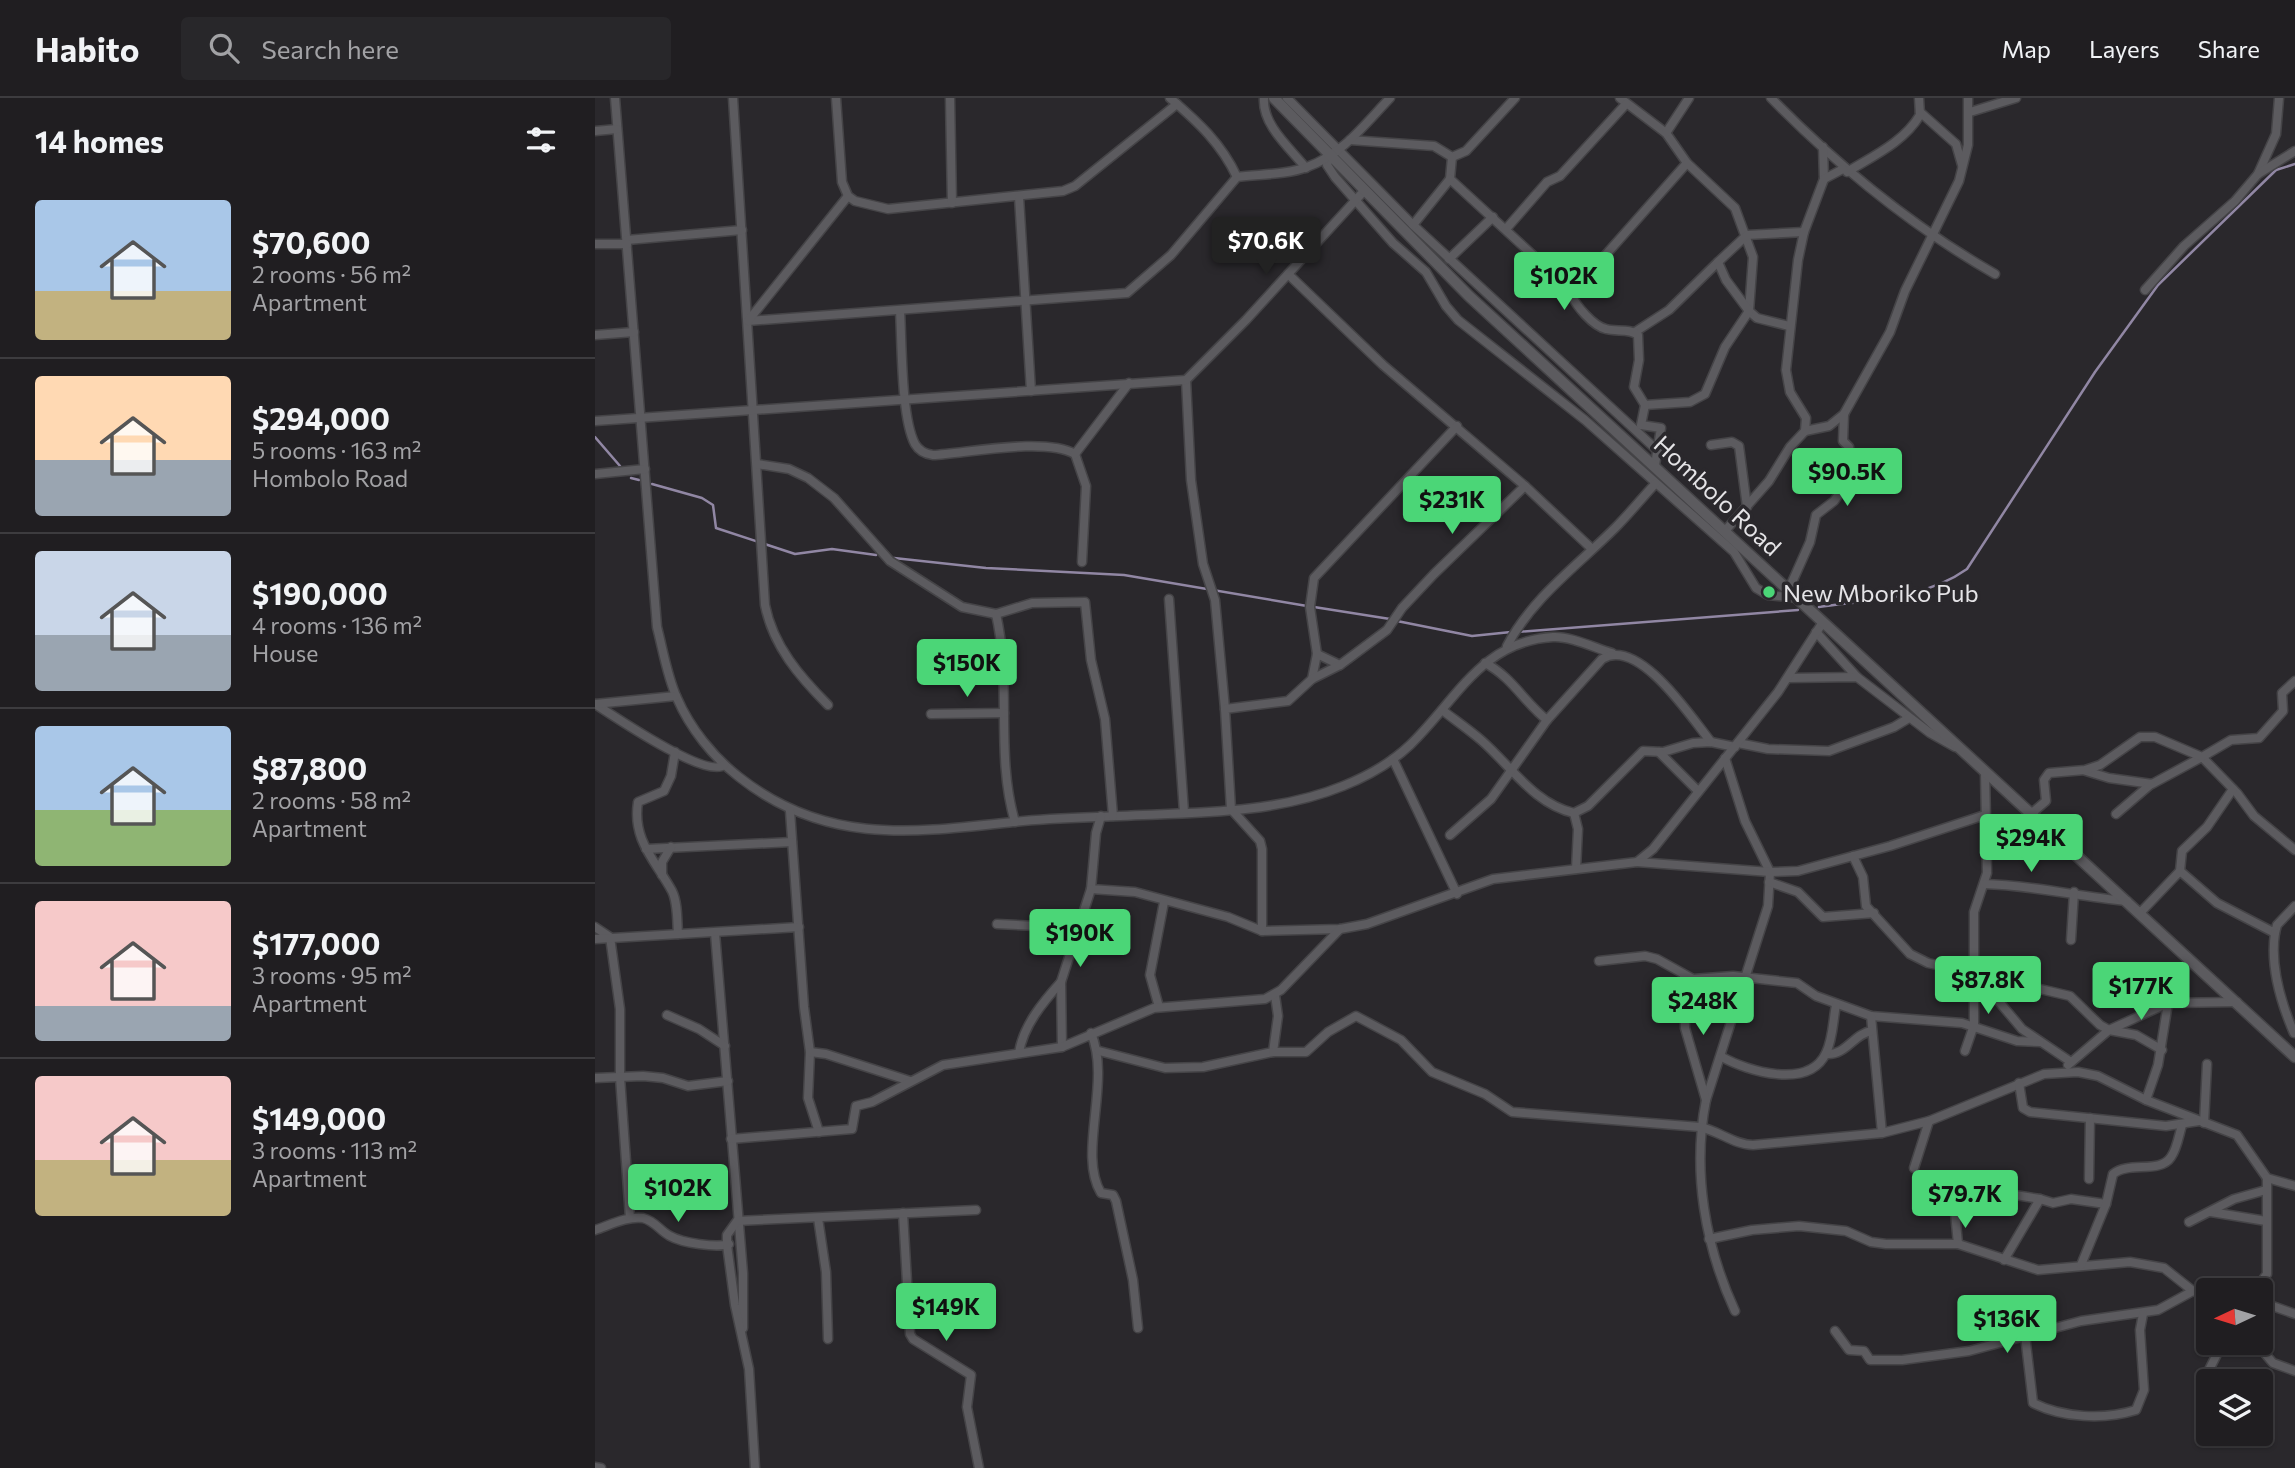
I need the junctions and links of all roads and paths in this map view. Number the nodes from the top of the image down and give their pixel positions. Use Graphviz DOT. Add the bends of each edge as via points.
graph roads {
  1 [pos="615,98"];
  2 [pos="733,98"];
  3 [pos="835,98"];
  4 [pos="950,98"];
  5 [pos="1264,98"];
  6 [pos="1274,98"];
  7 [pos="1287,98"];
  8 [pos="1390,98"];
  9 [pos="1515,98"];
  10 [pos="1689,98"];
  11 [pos="1771,98"];
  12 [pos="1919,98"];
  13 [pos="1968,98"];
  14 [pos="2016,98"];
  15 [pos="2279,98"];
  16 [pos="1173,101"];
  17 [pos="1623,101"];
  18 [pos="1920,112"];
  19 [pos="1970,112"];
  20 [pos="617,130"];
  21 [pos="595,131"];
  22 [pos="1666,133"];
  23 [pos="1350,139"];
  24 [pos="1823,147"];
  25 [pos="1340,150"];
  26 [pos="2295,151"];
  27 [pos="1329,157"];
  28 [pos="1453,157"];
  29 [pos="1686,163"];
  30 [pos="1305,168"];
  31 [pos="1963,168"];
  32 [pos="1845,170"];
  33 [pos="2258,173"];
  34 [pos="1237,177"];
  35 [pos="1450,178"];
  36 [pos="1824,179"];
  37 [pos="1364,191"];
  38 [pos="848,196"];
  39 [pos="1019,197"];
  40 [pos="1355,201"];
  41 [pos="952,202"];
  42 [pos="1493,217"];
  43 [pos="1409,229"];
  44 [pos="1506,229"];
  45 [pos="742,230"];
  46 [pos="1804,232"];
  47 [pos="1747,235"];
  48 [pos="1932,235"];
  49 [pos="627,242"];
  50 [pos="1393,243"];
  51 [pos="595,244"];
  52 [pos="1449,259"];
  53 [pos="1717,262"];
  54 [pos="1288,274"];
  55 [pos="1995,274"];
  56 [pos="2145,290"];
  57 [pos="1572,291"];
  58 [pos="1026,303"];
  59 [pos="900,311"];
  60 [pos="1749,311"];
  61 [pos="748,321"];
  62 [pos="1790,326"];
  63 [pos="634,332"];
  64 [pos="1635,332"];
  65 [pos="595,335"];
  66 [pos="1186,380"];
  67 [pos="1129,383"];
  68 [pos="1031,391"];
  69 [pos="906,398"];
  70 [pos="1645,405"];
  71 [pos="754,411"];
  72 [pos="1844,414"];
  73 [pos="640,418"];
  74 [pos="595,421"];
  75 [pos="1457,426"];
  76 [pos="1805,432"];
  77 [pos="1711,445"];
  78 [pos="1658,451"];
  79 [pos="1075,454"];
  80 [pos="757,464"];
  81 [pos="1655,465"];
  82 [pos="645,469"];
  83 [pos="595,474"];
  84 [pos="1654,484"];
  85 [pos="1525,486"];
  86 [pos="1747,506"];
  87 [pos="1725,531"];
  88 [pos="1591,548"];
  89 [pos="1082,562"];
  90 [pos="1789,589"];
  91 [pos="1797,597"];
  92 [pos="1169,599"];
  93 [pos="996,614"];
  94 [pos="1823,622"];
  95 [pos="1817,632"];
  96 [pos="1507,646"];
  97 [pos="1612,653"];
  98 [pos="1317,654"];
  99 [pos="1485,663"];
  100 [pos="1340,664"];
  101 [pos="1857,677"];
  102 [pos="1788,678"];
  103 [pos="1312,679"];
  104 [pos="2295,681"];
  105 [pos="676,696"];
  106 [pos="595,704"];
  107 [pos="828,705"];
  108 [pos="1225,709"];
  109 [pos="1442,710"];
  110 [pos="931,713"];
  111 [pos="1004,713"];
  112 [pos="1909,718"];
  113 [pos="1547,720"];
  114 [pos="1711,742"];
  115 [pos="1736,745"];
  116 [pos="1958,748"];
  117 [pos="675,752"];
  118 [pos="1659,752"];
  119 [pos="2202,757"];
  120 [pos="1725,758"];
  121 [pos="1393,759"];
  122 [pos="724,765"];
  123 [pos="1510,768"];
  124 [pos="2085,770"];
  125 [pos="1985,772"];
  126 [pos="2152,784"];
  127 [pos="2232,789"];
  128 [pos="1697,790"];
  129 [pos="1231,809"];
  130 [pos="790,811"];
  131 [pos="1184,812"];
  132 [pos="1574,813"];
  133 [pos="2032,814"];
  134 [pos="2116,814"];
  135 [pos="1101,816"];
  136 [pos="1113,816"];
  137 [pos="1985,816"];
  138 [pos="1015,822"];
  139 [pos="1450,835"];
  140 [pos="792,842"];
  141 [pos="671,847"];
  142 [pos="646,849"];
  143 [pos="2295,850"];
  144 [pos="1853,856"];
  145 [pos="1637,862"];
  146 [pos="1576,869"];
  147 [pos="2180,871"];
  148 [pos="1770,872"];
  149 [pos="662,876"];
  150 [pos="1769,882"];
  151 [pos="1984,884"];
  152 [pos="1091,889"];
  153 [pos="2074,892"];
  154 [pos="1457,894"];
  155 [pos="2127,901"];
  156 [pos="1164,902"];
  157 [pos="2295,906"];
  158 [pos="1874,913"];
  159 [pos="2140,913"];
  160 [pos="997,924"];
  161 [pos="595,927"];
  162 [pos="799,927"];
  163 [pos="1078,928"];
  164 [pos="1340,929"];
  165 [pos="1262,931"];
  166 [pos="715,933"];
  167 [pos="2275,933"];
  168 [pos="678,934"];
  169 [pos="610,937"];
  170 [pos="595,939"];
  171 [pos="2071,940"];
  172 [pos="1599,961"];
  173 [pos="1974,972"];
  174 [pos="1684,977"];
  175 [pos="1745,977"];
  176 [pos="1061,982"];
  177 [pos="1275,995"];
  178 [pos="2237,1002"];
  179 [pos="2168,1003"];
  180 [pos="1836,1005"];
  181 [pos="1159,1007"];
  182 [pos="667,1015"];
  183 [pos="1871,1016"];
  184 [pos="1974,1025"];
  185 [pos="2109,1030"];
  186 [pos="1872,1031"];
  187 [pos="1091,1033"];
  188 [pos="2294,1033"];
  189 [pos="2040,1042"];
  190 [pos="2281,1045"];
  191 [pos="725,1046"];
  192 [pos="1062,1047"];
  193 [pos="2162,1050"];
  194 [pos="1098,1051"];
  195 [pos="1965,1051"];
  196 [pos="810,1052"];
  197 [pos="1273,1052"];
  198 [pos="1019,1053"];
  199 [pos="1826,1054"];
  200 [pos="1722,1057"];
  201 [pos="2295,1057"];
  202 [pos="2071,1062"];
  203 [pos="2207,1064"];
  204 [pos="2060,1071"];
  205 [pos="619,1077"];
  206 [pos="595,1078"];
  207 [pos="728,1081"];
  208 [pos="910,1081"];
  209 [pos="2019,1083"];
  210 [pos="1706,1100"];
  211 [pos="2146,1100"];
  212 [pos="2090,1118"];
  213 [pos="1929,1121"];
  214 [pos="2202,1122"];
  215 [pos="2182,1125"];
  216 [pos="1700,1127"];
  217 [pos="819,1132"];
  218 [pos="1882,1133"];
  219 [pos="731,1139"];
  220 [pos="1914,1168"];
  221 [pos="2267,1178"];
  222 [pos="2089,1179"];
  223 [pos="2295,1186"];
  224 [pos="1978,1189"];
  225 [pos="2266,1190"];
  226 [pos="1953,1191"];
  227 [pos="2040,1199"];
  228 [pos="2106,1204"];
  229 [pos="976,1210"];
  230 [pos="2211,1212"];
  231 [pos="903,1213"];
  232 [pos="630,1218"];
  233 [pos="818,1218"];
  234 [pos="737,1221"];
  235 [pos="2266,1221"];
  236 [pos="2189,1222"];
  237 [pos="595,1230"];
  238 [pos="739,1237"];
  239 [pos="1709,1239"];
  240 [pos="1958,1244"];
  241 [pos="727,1245"];
  242 [pos="2004,1260"];
  243 [pos="2081,1265"];
  244 [pos="2264,1278"];
  245 [pos="2193,1292"];
  246 [pos="2196,1293"];
  247 [pos="2273,1306"];
  248 [pos="1735,1311"];
  249 [pos="2143,1314"];
  250 [pos="2295,1314"];
  251 [pos="1138,1328"];
  252 [pos="1835,1331"];
  253 [pos="2025,1335"];
  254 [pos="743,1338"];
  255 [pos="828,1339"];
  256 [pos="2266,1355"];
  257 [pos="2295,1371"];
  258 [pos="595,1467"];
  259 [pos="601,1468"];
  260 [pos="755,1468"];
  261 [pos="979,1468"];
  1 -- 20 [label="street"];
  2 -- 45 [label="street"];
  3 -- 38 [label="street" via="842,181"];
  4 -- 41 [label="street"];
  5 -- 30 [label="street" via="1269,123"];
  6 -- 27 [label="street, Hombolo Road"];
  7 -- 25 [label="street"];
  8 -- 23 [label="street"];
  9 -- 28 [label="street" via="1466,151"];
  10 -- 22 [label="street"];
  11 -- 24 [label="street"];
  12 -- 18 [label="street"];
  13 -- 19 [label="street"];
  14 -- 19 [label="street"];
  15 -- 33 [label="street" via="2276,134"];
  16 -- 34 [label="street" via="1211,134"];
  16 -- 39 [label="street" via="1075,186"];
  17 -- 22 [label="street"];
  17 -- 44 [label="street" via="1560,176 1547,182"];
  18 -- 31 [label="street" via="1956,144"];
  18 -- 32 [label="street" via="1896,141"];
  19 -- 31 [label="street"];
  20 -- 21 [label="street"];
  20 -- 49 [label="street"];
  22 -- 29 [label="street"];
  23 -- 25 [label="street"];
  23 -- 28 [label="street" via="1434,146"];
  24 -- 32 [label="street"];
  24 -- 36 [label="street"];
  25 -- 27 [label="street"];
  25 -- 43 [label="street"];
  26 -- 33 [label="street"];
  27 -- 30 [label="street"];
  27 -- 37 [label="street, Hombolo Road"];
  27 -- 40 [label="street" via="1327,166"];
  28 -- 35 [label="street"];
  29 -- 47 [label="street" via="1731,203"];
  29 -- 57 [label="street"];
  30 -- 34 [label="street"];
  31 -- 48 [label="street"];
  32 -- 36 [label="street"];
  32 -- 48 [label="street"];
  33 -- 56 [label="street"];
  34 -- 58 [label="street" via="1171,255 1131,292"];
  35 -- 42 [label="street"];
  35 -- 43 [label="street"];
  36 -- 46 [label="street"];
  37 -- 40 [label="street"];
  37 -- 43 [label="street, Hombolo Road"];
  38 -- 41 [label="street" via="888,209"];
  38 -- 61 [label="street"];
  39 -- 41 [label="street"];
  39 -- 58 [label="street"];
  40 -- 50 [label="street"];
  40 -- 54 [label="street"];
  42 -- 44 [label="street"];
  42 -- 52 [label="street"];
  43 -- 50 [label="street"];
  43 -- 52 [label="street"];
  43 -- 81 [label="street, Hombolo Road" via="1469,296"];
  44 -- 57 [label="street"];
  45 -- 49 [label="street"];
  45 -- 61 [label="street"];
  46 -- 47 [label="street"];
  46 -- 62 [label="street"];
  47 -- 53 [label="street"];
  47 -- 60 [label="street" via="1753,257"];
  48 -- 55 [label="street"];
  48 -- 72 [label="street" via="1890,332"];
  49 -- 51 [label="street"];
  49 -- 63 [label="street"];
  50 -- 84 [label="street" via="1426,272 1458,320 1585,420"];
  52 -- 78 [label="street"];
  53 -- 60 [label="street"];
  53 -- 64 [label="street" via="1650,326"];
  54 -- 66 [label="street"];
  54 -- 75 [label="street" via="1383,365"];
  57 -- 64 [label="street" via="1578,306 1599,327"];
  58 -- 59 [label="street"];
  58 -- 68 [label="street"];
  59 -- 61 [label="street"];
  59 -- 69 [label="street"];
  60 -- 62 [label="street" via="1757,318"];
  60 -- 70 [label="street" via="1725,347 1705,394 1690,402"];
  61 -- 71 [label="street"];
  62 -- 76 [label="street" via="1787,382 1804,412"];
  63 -- 65 [label="street"];
  63 -- 73 [label="street"];
  64 -- 70 [label="street" via="1640,348 1635,387"];
  66 -- 67 [label="street"];
  66 -- 108 [label="street" via="1191,480 1203,564 1215,600"];
  67 -- 68 [label="street"];
  67 -- 79 [label="street"];
  68 -- 69 [label="street"];
  69 -- 71 [label="street"];
  69 -- 79 [label="street" via="915,443 928,455 1025,448"];
  70 -- 78 [label="street" via="1641,425 1661,428"];
  71 -- 73 [label="street"];
  71 -- 80 [label="street"];
  72 -- 76 [label="street" via="1829,426"];
  72 -- 90 [label="street" via="1843,441 1849,447 1846,455 1854,474 1834,501 1816,515"];
  73 -- 74 [label="street"];
  73 -- 82 [label="street"];
  75 -- 85 [label="street"];
  75 -- 98 [label="street" via="1314,578 1310,607"];
  76 -- 86 [label="street"];
  77 -- 86 [label="street" via="1732,442 1739,446"];
  78 -- 81 [label="street"];
  79 -- 89 [label="street" via="1086,486"];
  80 -- 93 [label="street" via="808,478 834,499 890,561 962,607"];
  80 -- 107 [label="street" via="767,614 791,663"];
  81 -- 87 [label="street, Hombolo Road"];
  82 -- 83 [label="street"];
  82 -- 105 [label="street" via="655,608"];
  84 -- 88 [label="street"];
  84 -- 91 [label="street" via="1734,552 1756,588"];
  85 -- 88 [label="street"];
  85 -- 100 [label="street" via="1402,608 1387,630"];
  86 -- 87 [label="street"];
  87 -- 90 [label="street, Hombolo Road"];
  88 -- 96 [label="street" via="1517,624"];
  90 -- 91 [label="street, Hombolo Road"];
  91 -- 94 [label="street, Hombolo Road"];
  92 -- 131 [label="street"];
  93 -- 111 [label="street" via="1007,691"];
  93 -- 136 [label="street" via="1032,603 1085,602 1095,682 1105,719"];
  94 -- 95 [label="street"];
  94 -- 116 [label="street, Hombolo Road"];
  95 -- 101 [label="street"];
  95 -- 102 [label="street"];
  96 -- 97 [label="street" via="1555,636"];
  96 -- 99 [label="street"];
  97 -- 113 [label="street"];
  97 -- 114 [label="street" via="1633,659 1666,685"];
  98 -- 100 [label="street"];
  98 -- 103 [label="street"];
  99 -- 109 [label="street"];
  99 -- 113 [label="street" via="1502,671"];
  100 -- 103 [label="street"];
  101 -- 102 [label="street"];
  101 -- 112 [label="street"];
  102 -- 115 [label="street"];
  103 -- 108 [label="street" via="1288,701"];
  104 -- 119 [label="street" via="2282,693 2283,710 2259,738 2231,740"];
  105 -- 106 [label="street"];
  105 -- 122 [label="street"];
  106 -- 117 [label="street"];
  108 -- 129 [label="street"];
  109 -- 121 [label="street"];
  109 -- 123 [label="street"];
  110 -- 111 [label="street"];
  111 -- 138 [label="street" via="1006,782"];
  112 -- 115 [label="street" via="1829,751"];
  112 -- 116 [label="street"];
  113 -- 123 [label="street"];
  114 -- 115 [label="street"];
  114 -- 118 [label="street"];
  115 -- 120 [label="street"];
  116 -- 125 [label="street, Hombolo Road"];
  117 -- 122 [label="street" via="710,769"];
  117 -- 142 [label="street" via="664,792 638,802 638,834"];
  118 -- 128 [label="street"];
  118 -- 132 [label="street" via="1643,751 1588,806"];
  119 -- 124 [label="street" via="2155,737 2140,737"];
  119 -- 126 [label="street"];
  119 -- 127 [label="street"];
  120 -- 128 [label="street"];
  120 -- 148 [label="street" via="1745,821"];
  121 -- 129 [label="street" via="1368,776 1307,799"];
  121 -- 154 [label="street"];
  122 -- 130 [label="street"];
  123 -- 132 [label="street" via="1544,802"];
  123 -- 139 [label="street" via="1491,799"];
  124 -- 126 [label="street"];
  124 -- 133 [label="street" via="2045,775 2046,801"];
  125 -- 133 [label="street, Hombolo Road"];
  125 -- 137 [label="street"];
  126 -- 134 [label="street"];
  127 -- 143 [label="street" via="2254,816"];
  127 -- 147 [label="street" via="2207,827 2182,851"];
  128 -- 145 [label="street" via="1653,849"];
  129 -- 131 [label="street"];
  129 -- 165 [label="street" via="1260,841"];
  130 -- 138 [label="street" via="832,824 885,831 943,831"];
  130 -- 140 [label="street"];
  131 -- 136 [label="street"];
  132 -- 146 [label="street"];
  133 -- 155 [label="street, Hombolo Road"];
  135 -- 136 [label="street"];
  135 -- 138 [label="street"];
  135 -- 152 [label="street"];
  137 -- 144 [label="street"];
  137 -- 151 [label="street"];
  140 -- 141 [label="street"];
  140 -- 162 [label="street"];
  141 -- 142 [label="street"];
  141 -- 149 [label="street" via="662,862"];
  142 -- 149 [label="street"];
  144 -- 148 [label="street" via="1807,869"];
  144 -- 158 [label="street" via="1863,877 1864,902"];
  145 -- 146 [label="street"];
  145 -- 148 [label="street"];
  146 -- 154 [label="street" via="1493,878"];
  147 -- 159 [label="street"];
  147 -- 167 [label="street" via="2217,903"];
  148 -- 150 [label="street"];
  149 -- 168 [label="street" via="673,894"];
  150 -- 158 [label="street" via="1798,892 1823,917"];
  150 -- 175 [label="street" via="1766,916"];
  151 -- 153 [label="street"];
  151 -- 173 [label="street" via="1973,923"];
  152 -- 156 [label="street" via="1135,892"];
  152 -- 163 [label="street"];
  153 -- 155 [label="street"];
  153 -- 171 [label="street"];
  154 -- 164 [label="street"];
  155 -- 159 [label="street, Hombolo Road"];
  156 -- 165 [label="street" via="1228,917"];
  156 -- 181 [label="street" via="1150,975"];
  157 -- 167 [label="street"];
  158 -- 173 [label="street" via="1910,954 1928,963"];
  159 -- 178 [label="street, Hombolo Road"];
  160 -- 163 [label="street"];
  161 -- 169 [label="street"];
  162 -- 166 [label="street"];
  162 -- 196 [label="street"];
  163 -- 176 [label="street"];
  164 -- 165 [label="street"];
  164 -- 177 [label="street"];
  166 -- 168 [label="street"];
  166 -- 191 [label="street"];
  167 -- 188 [label="street" via="2282,1004"];
  168 -- 169 [label="street"];
  169 -- 170 [label="street"];
  169 -- 205 [label="street" via="620,1009"];
  172 -- 174 [label="street" via="1648,956"];
  173 -- 184 [label="street"];
  173 -- 185 [label="street" via="2070,996"];
  173 -- 189 [label="street" via="2022,1029"];
  174 -- 175 [label="street"];
  174 -- 210 [label="street" via="1685,1028"];
  175 -- 180 [label="street" via="1797,983"];
  175 -- 200 [label="street"];
  176 -- 192 [label="street"];
  176 -- 198 [label="street" via="1024,1033"];
  177 -- 181 [label="street"];
  177 -- 197 [label="street" via="1278,1016"];
  178 -- 179 [label="street"];
  178 -- 190 [label="street, Hombolo Road"];
  179 -- 185 [label="street"];
  179 -- 193 [label="street"];
  180 -- 183 [label="street"];
  180 -- 199 [label="street"];
  181 -- 187 [label="street"];
  182 -- 191 [label="street"];
  183 -- 184 [label="street"];
  183 -- 186 [label="street"];
  184 -- 189 [label="street" via="2017,1041"];
  184 -- 195 [label="street"];
  185 -- 193 [label="street" via="2136,1035"];
  185 -- 202 [label="street"];
  186 -- 199 [label="street" via="1842,1051"];
  186 -- 218 [label="street"];
  187 -- 192 [label="street"];
  187 -- 194 [label="street"];
  188 -- 190 [label="street"];
  189 -- 202 [label="street"];
  190 -- 201 [label="street, Hombolo Road"];
  191 -- 207 [label="street"];
  192 -- 198 [label="street"];
  193 -- 211 [label="street"];
  194 -- 197 [label="street" via="1165,1068 1203,1067"];
  194 -- 251 [label="street" via="1092,1151 1095,1181 1101,1193 1116,1201"];
  196 -- 208 [label="street"];
  196 -- 217 [label="street" via="808,1098"];
  197 -- 216 [label="street" via="1306,1052 1328,1032 1356,1017 1401,1040 1431,1072 1478,1090 1512,1112"];
  198 -- 208 [label="street" via="943,1065"];
  199 -- 200 [label="street" via="1813,1067 1792,1075 1738,1068"];
  200 -- 210 [label="street"];
  202 -- 204 [label="street"];
  203 -- 214 [label="street"];
  204 -- 209 [label="street"];
  204 -- 211 [label="street" via="2098,1076"];
  205 -- 206 [label="street"];
  205 -- 207 [label="street" via="663,1078 688,1086"];
  205 -- 232 [label="street"];
  207 -- 219 [label="street"];
  208 -- 217 [label="street" via="856,1106 852,1129"];
  209 -- 212 [label="street" via="2025,1111"];
  209 -- 213 [label="street"];
  210 -- 216 [label="street"];
  211 -- 214 [label="street"];
  212 -- 215 [label="street"];
  212 -- 222 [label="street"];
  213 -- 218 [label="street"];
  213 -- 220 [label="street"];
  214 -- 215 [label="street"];
  214 -- 221 [label="street" via="2237,1135"];
  215 -- 228 [label="street" via="2171,1158 2160,1166 2126,1167 2113,1174"];
  216 -- 218 [label="street" via="1746,1145"];
  216 -- 239 [label="street" via="1698,1162"];
  217 -- 219 [label="street"];
  219 -- 234 [label="street"];
  221 -- 223 [label="street"];
  221 -- 225 [label="street"];
  224 -- 227 [label="street"];
  225 -- 230 [label="street"];
  225 -- 235 [label="street"];
  226 -- 240 [label="street"];
  227 -- 228 [label="street"];
  227 -- 242 [label="street"];
  228 -- 243 [label="street"];
  229 -- 231 [label="street"];
  230 -- 235 [label="street"];
  230 -- 236 [label="street"];
  231 -- 233 [label="street"];
  231 -- 261 [label="street" via="910,1334 971,1375 967,1408"];
  232 -- 237 [label="street"];
  232 -- 241 [label="street" via="652,1221 680,1241"];
  233 -- 234 [label="street"];
  233 -- 255 [label="street" via="826,1272"];
  234 -- 238 [label="street"];
  234 -- 241 [label="street" via="727,1235"];
  235 -- 244 [label="street"];
  238 -- 241 [label="street"];
  238 -- 254 [label="street"];
  239 -- 240 [label="street" via="1799,1226 1838,1230 1886,1244"];
  239 -- 248 [label="street"];
  240 -- 242 [label="street"];
  241 -- 254 [label="street"];
  242 -- 243 [label="street" via="2038,1270"];
  243 -- 245 [label="street" via="2156,1265"];
  245 -- 246 [label="street"];
  245 -- 249 [label="street"];
  247 -- 250 [label="street"];
  249 -- 253 [label="street" via="2101,1316"];
  249 -- 253 [label="street" via="2144,1390 2136,1410 2127,1413 2073,1416 2033,1403"];
  252 -- 253 [label="street" via="1849,1350 1864,1351 1876,1361 1969,1351"];
  254 -- 260 [label="street"];
  256 -- 257 [label="street" via="2273,1363"];
  258 -- 259 [label="street"];
}
